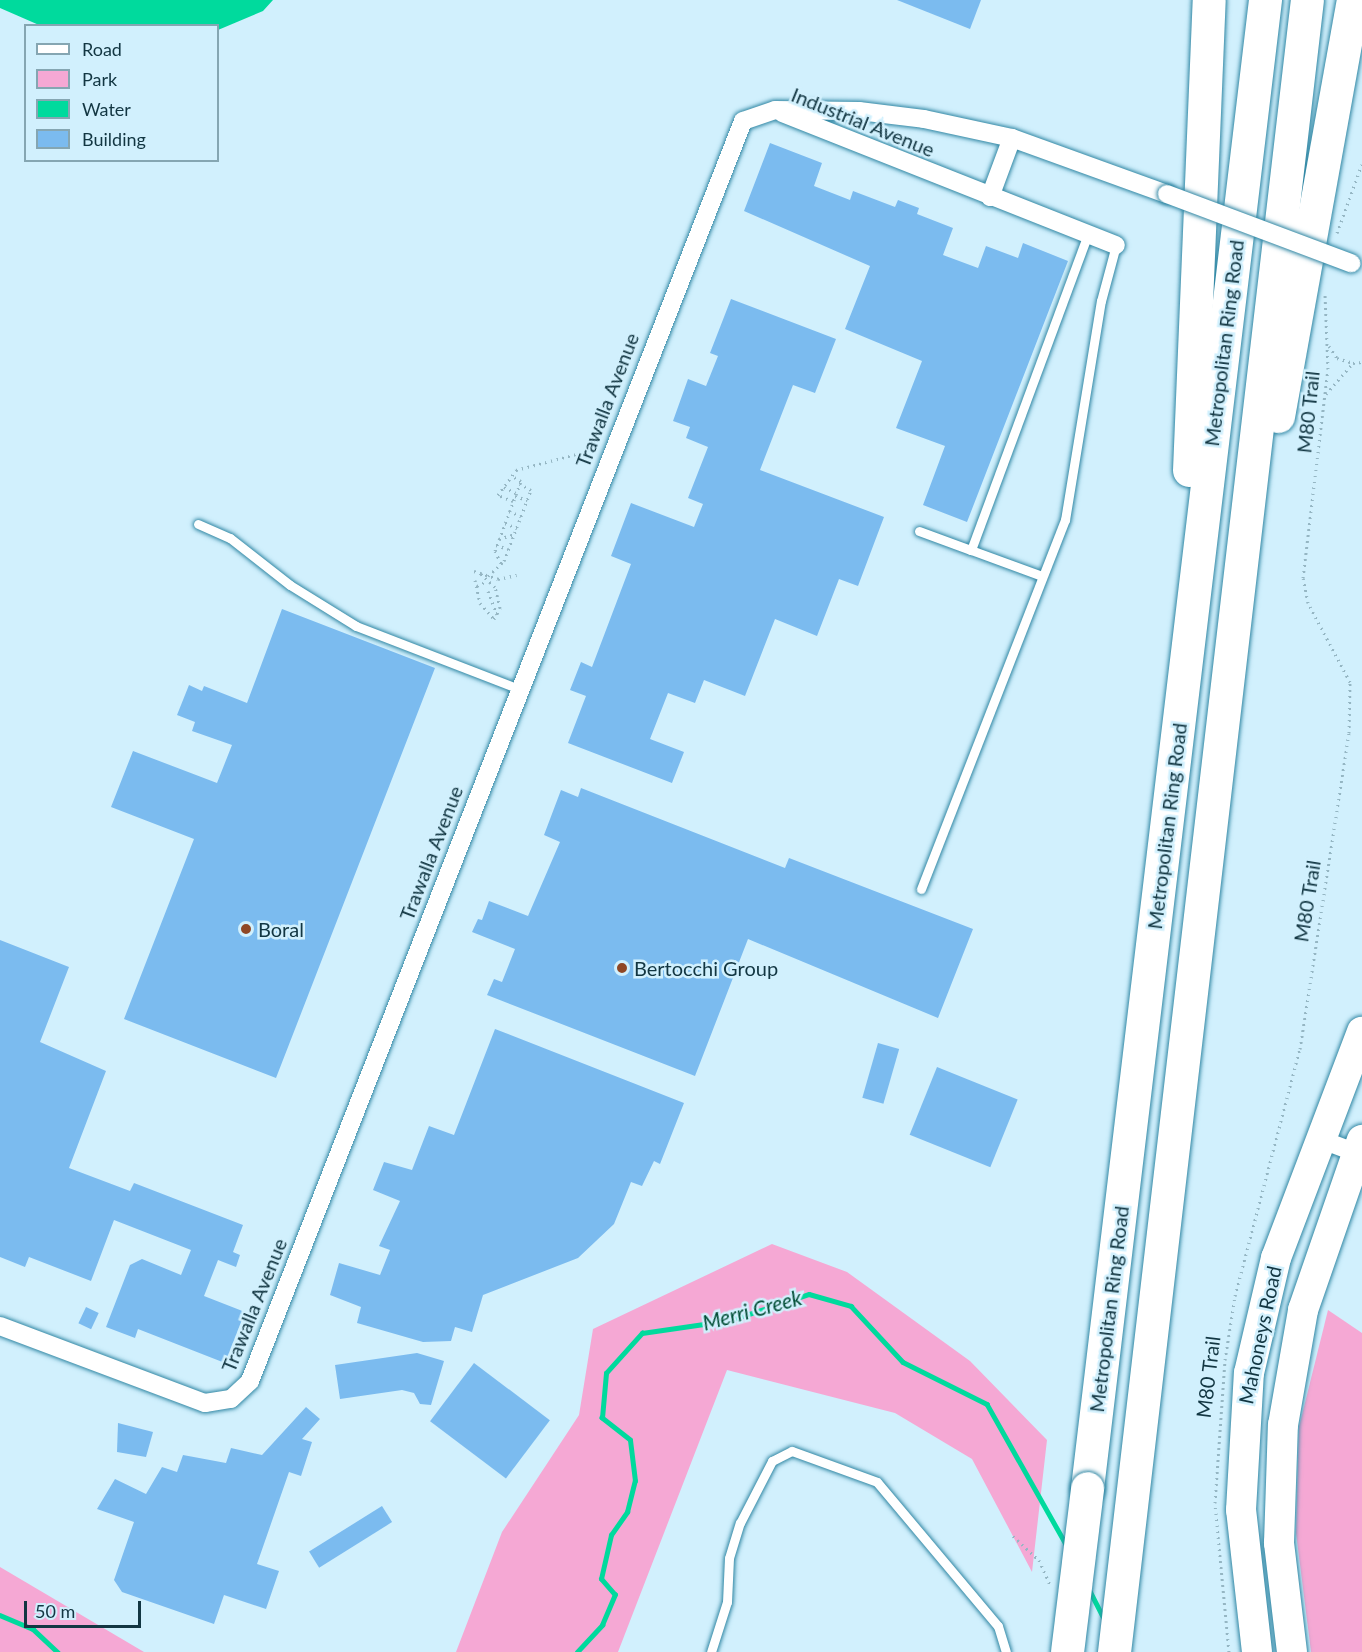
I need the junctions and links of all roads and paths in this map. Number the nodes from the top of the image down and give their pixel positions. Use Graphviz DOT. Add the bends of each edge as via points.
graph roads {
  1 [pos="1209,0"];
  2 [pos="1265,0"];
  3 [pos="1307,0"];
  4 [pos="1353,0"];
  5 [pos="775,110"];
  6 [pos="1012,138"];
  7 [pos="1362,164"];
  8 [pos="990,197"];
  9 [pos="1088,234"];
  10 [pos="1334,240"];
  11 [pos="1116,245"];
  12 [pos="1357,264"];
  13 [pos="1324,283"];
  14 [pos="1329,345"];
  15 [pos="1362,362"];
  16 [pos="1353,363"];
  17 [pos="1325,395"];
  18 [pos="584,452"];
  19 [pos="512,476"];
  20 [pos="520,484"];
  21 [pos="504,487"];
  22 [pos="516,494"];
  23 [pos="527,500"];
  24 [pos="513,501"];
  25 [pos="509,511"];
  26 [pos="521,516"];
  27 [pos="505,523"];
  28 [pos="198,524"];
  29 [pos="517,528"];
  30 [pos="919,531"];
  31 [pos="514,534"];
  32 [pos="499,539"];
  33 [pos="496,545"];
  34 [pos="508,549"];
  35 [pos="970,550"];
  36 [pos="501,563"];
  37 [pos="474,571"];
  38 [pos="517,575"];
  39 [pos="1042,576"];
  40 [pos="489,578"];
  41 [pos="475,580"];
  42 [pos="477,586"];
  43 [pos="478,591"];
  44 [pos="488,591"];
  45 [pos="494,591"];
  46 [pos="491,602"];
  47 [pos="483,607"];
  48 [pos="497,614"];
  49 [pos="519,689"];
  50 [pos="1174,765"];
  51 [pos="1208,823"];
  52 [pos="921,888"];
  53 [pos="1362,1032"];
  54 [pos="1320,1139"];
  55 [pos="1360,1149"];
  56 [pos="0,1326"];
  57 [pos="711,1652"];
  58 [pos="1006,1652"];
  59 [pos="1067,1652"];
  60 [pos="1114,1652"];
  61 [pos="1229,1652"];
  62 [pos="1257,1652"];
  63 [pos="1292,1652"];
  1 -- 50 [label="highway"];
  2 -- 50 [label="highway, Metropolitan Ring Road"];
  3 -- 51 [label="highway, Metropolitan Ring Road"];
  4 -- 51 [label="highway"];
  5 -- 6 [label="street, Industrial Avenue" via="859,111 924,118"];
  5 -- 8 [label="street, Industrial Avenue"];
  5 -- 49 [label="street, Trawalla Avenue" via="750,116 737,129"];
  6 -- 8 [label="street"];
  6 -- 12 [label="street, Industrial Avenue, bridge"];
  7 -- 10 [label="path"];
  8 -- 9 [label="street, Industrial Avenue"];
  9 -- 11 [label="street, Industrial Avenue"];
  9 -- 35 [label="lane"];
  11 -- 39 [label="lane" via="1101,301 1073,488"];
  13 -- 14 [label="path, M80 Trail"];
  14 -- 16 [label="path" via="1337,358"];
  14 -- 17 [label="path, M80 Trail"];
  15 -- 16 [label="path"];
  16 -- 17 [label="path"];
  17 -- 61 [label="path, M80 Trail" via="1303,578 1308,603 1350,682 1349,733 1300,1049 1244,1260 1224,1360 1215,1514"];
  18 -- 19 [label="path" via="516,470"];
  19 -- 20 [label="path"];
  19 -- 21 [label="path"];
  20 -- 22 [label="path"];
  20 -- 23 [label="path" via="531,490"];
  21 -- 22 [label="path"];
  21 -- 24 [label="path" via="498,495"];
  22 -- 23 [label="path"];
  22 -- 24 [label="path"];
  23 -- 26 [label="path"];
  24 -- 25 [label="path"];
  25 -- 26 [label="path"];
  25 -- 27 [label="path"];
  26 -- 29 [label="path"];
  27 -- 29 [label="path"];
  27 -- 32 [label="path"];
  28 -- 49 [label="lane" via="230,538 290,585 356,626"];
  29 -- 31 [label="path"];
  30 -- 35 [label="lane"];
  31 -- 32 [label="path"];
  31 -- 34 [label="path"];
  32 -- 33 [label="path"];
  33 -- 34 [label="path"];
  33 -- 36 [label="path"];
  34 -- 36 [label="path"];
  35 -- 39 [label="lane"];
  36 -- 40 [label="path"];
  37 -- 40 [label="path"];
  38 -- 40 [label="path"];
  39 -- 52 [label="lane"];
  40 -- 42 [label="path"];
  40 -- 45 [label="path"];
  41 -- 42 [label="path"];
  42 -- 43 [label="path"];
  43 -- 44 [label="path"];
  43 -- 47 [label="path"];
  44 -- 45 [label="path"];
  44 -- 46 [label="path"];
  45 -- 48 [label="path" via="500,608"];
  46 -- 47 [label="path"];
  46 -- 48 [label="path"];
  47 -- 48 [label="path" via="490,618"];
  49 -- 56 [label="street, Trawalla Avenue" via="244,1389 223,1402 196,1401"];
  50 -- 59 [label="highway, Metropolitan Ring Road, bridge"];
  51 -- 60 [label="highway, Metropolitan Ring Road"];
  53 -- 54 [label="main road, Mahoneys Road"];
  54 -- 55 [label="street"];
  54 -- 62 [label="main road, Mahoneys Road" via="1276,1258 1248,1382 1241,1510"];
  55 -- 63 [label="main road, Mahoneys Road" via="1303,1310 1282,1425 1279,1543"];
  57 -- 58 [label="lane" via="727,1602 729,1558 740,1523 772,1461 792,1451 878,1482 998,1626"];
}
